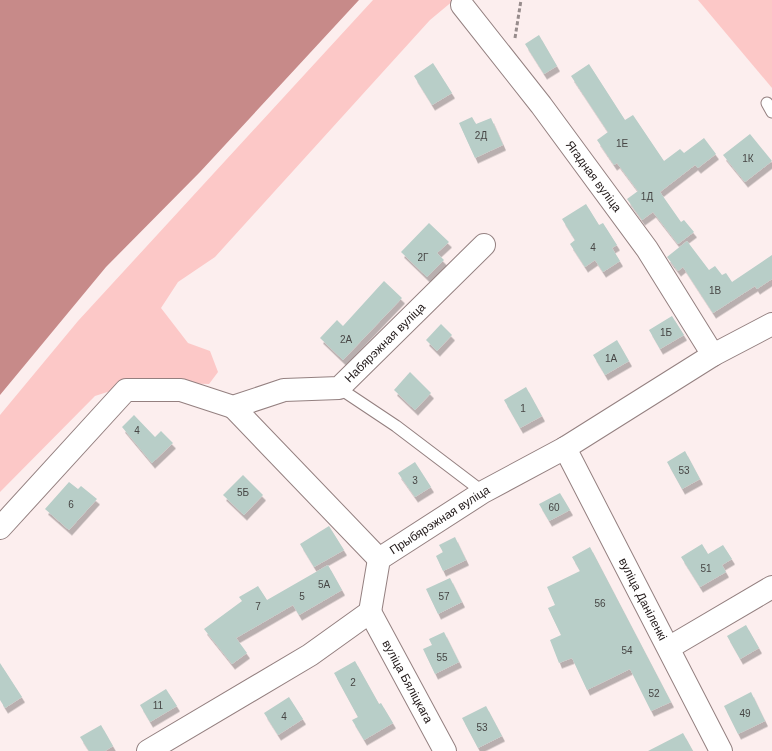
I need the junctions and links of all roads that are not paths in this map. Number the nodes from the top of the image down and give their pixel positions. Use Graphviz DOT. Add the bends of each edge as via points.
graph roads {
  1 [pos="462,5"];
  2 [pos="484,245"];
  3 [pos="772,324"];
  4 [pos="713,355"];
  5 [pos="339,388"];
  6 [pos="233,407"];
  7 [pos="565,448"];
  8 [pos="482,492"];
  9 [pos="0,528"];
  10 [pos="379,558"];
  11 [pos="772,587"];
  12 [pos="370,612"];
  13 [pos="670,647"];
  14 [pos="148,751"];
  15 [pos="445,751"];
  16 [pos="721,751"];
  1 -- 4 [label="street, Ягадная вуліца" via="648,249"];
  2 -- 5 [label="street, Набярэжная вуліца"];
  3 -- 4 [label="street, Прыбярэжная вуліца"];
  4 -- 7 [label="street, Прыбярэжная вуліца"];
  5 -- 6 [label="street, Набярэжная вуліца" via="284,390"];
  5 -- 8 [label="lane" via="396,426"];
  6 -- 9 [label="street" via="181,390 126,390"];
  6 -- 10 [label="street"];
  7 -- 8 [label="street, Прыбярэжная вуліца"];
  7 -- 13 [label="street, вуліца Даніленкі"];
  8 -- 10 [label="street, Прыбярэжная вуліца"];
  10 -- 12 [label="street, Прыбярэжная вуліца"];
  11 -- 13 [label="street"];
  12 -- 14 [label="street" via="310,655"];
  12 -- 15 [label="street, вуліца Бяліцкага"];
  13 -- 16 [label="street, вуліца Даніленкі"];
}
